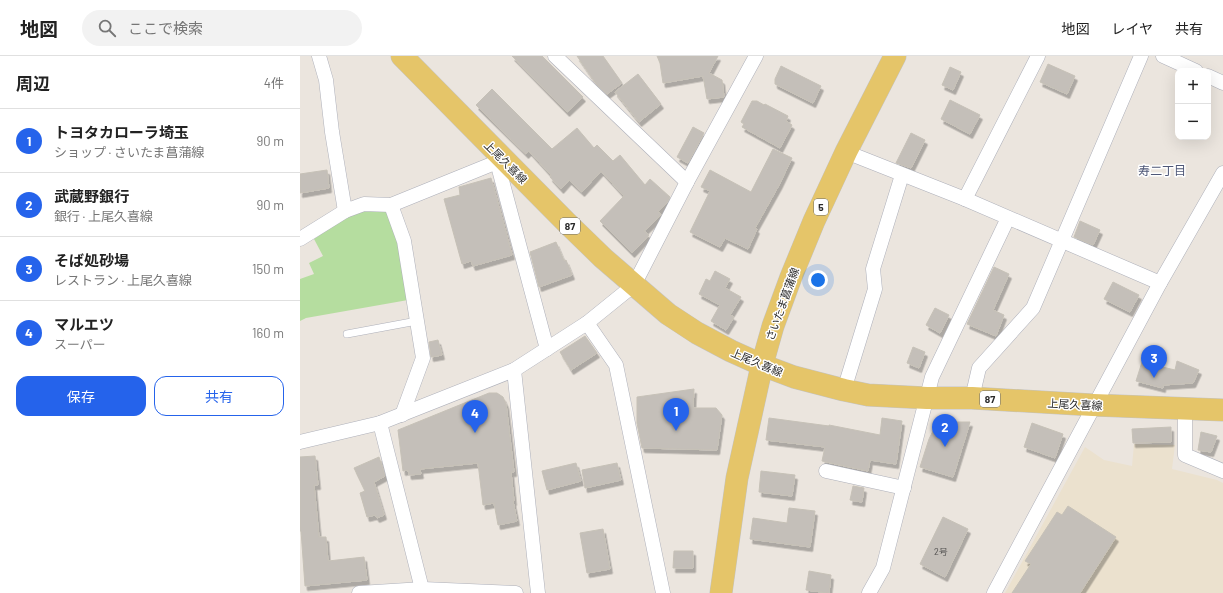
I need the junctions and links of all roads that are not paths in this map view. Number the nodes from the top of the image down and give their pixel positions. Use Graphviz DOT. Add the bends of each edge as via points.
graph roads {
  1 [pos="320,56"];
  2 [pos="402,56"];
  3 [pos="555,56"];
  4 [pos="756,56"];
  5 [pos="895,56"];
  6 [pos="1038,56"];
  7 [pos="1141,56"];
  8 [pos="1163,56"];
  9 [pos="1189,68"];
  10 [pos="1211,77"];
  11 [pos="1223,83"];
  12 [pos="846,152"];
  13 [pos="499,160"];
  14 [pos="1223,173"];
  15 [pos="902,175"];
  16 [pos="687,182"];
  17 [pos="965,199"];
  18 [pos="391,205"];
  19 [pos="345,211"];
  20 [pos="1008,218"];
  21 [pos="300,239"];
  22 [pos="1062,241"];
  23 [pos="1160,283"];
  24 [pos="634,285"];
  25 [pos="417,321"];
  26 [pos="587,323"];
  27 [pos="347,334"];
  28 [pos="546,349"];
  29 [pos="762,365"];
  30 [pos="514,370"];
  31 [pos="844,390"];
  32 [pos="927,398"];
  33 [pos="972,398"];
  34 [pos="1094,405"];
  35 [pos="1185,408"];
  36 [pos="1223,410"];
  37 [pos="402,415"];
  38 [pos="380,424"];
  39 [pos="300,442"];
  40 [pos="826,471"];
  41 [pos="1223,471"];
  42 [pos="904,488"];
  43 [pos="423,591"];
  44 [pos="359,593"];
  45 [pos="516,593"];
  46 [pos="538,593"];
  47 [pos="663,593"];
  48 [pos="721,593"];
  49 [pos="869,593"];
  50 [pos="994,593"];
  1 -- 19 [label="street" via="326,80"];
  2 -- 13 [label="main road, 上尾久喜線 / 87"];
  3 -- 16 [label="street"];
  4 -- 16 [label="street"];
  5 -- 12 [label="main road, さいたま菖蒲線 / 5"];
  6 -- 17 [label="street"];
  7 -- 22 [label="street"];
  8 -- 9 [label="street"];
  10 -- 11 [label="street"];
  12 -- 15 [label="street"];
  12 -- 29 [label="main road, さいたま菖蒲線 / 5" via="791,277"];
  13 -- 18 [label="street"];
  13 -- 24 [label="main road, 上尾久喜線 / 87"];
  13 -- 28 [label="street"];
  14 -- 23 [label="street"];
  15 -- 17 [label="street"];
  15 -- 31 [label="street" via="873,269 875,289"];
  16 -- 24 [label="street"];
  17 -- 20 [label="street"];
  18 -- 19 [label="street" via="364,204"];
  18 -- 25 [label="street" via="404,241"];
  19 -- 21 [label="street"];
  20 -- 22 [label="street"];
  20 -- 32 [label="street" via="932,377"];
  22 -- 23 [label="street"];
  22 -- 33 [label="street" via="1033,308 979,368"];
  23 -- 34 [label="street"];
  24 -- 26 [label="street"];
  24 -- 29 [label="main road, 上尾久喜線 / 87" via="668,314 697,333"];
  25 -- 27 [label="lane"];
  25 -- 37 [label="street" via="423,358"];
  26 -- 28 [label="street"];
  26 -- 47 [label="street" via="616,365"];
  28 -- 30 [label="street"];
  29 -- 31 [label="main road, 上尾久喜線 / 87" via="794,377"];
  29 -- 48 [label="main road, さいたま菖蒲線 / 5" via="737,478"];
  30 -- 37 [label="street"];
  30 -- 46 [label="street"];
  31 -- 32 [label="main road, 上尾久喜線 / 87" via="868,395"];
  32 -- 33 [label="main road, 上尾久喜線 / 87"];
  32 -- 42 [label="street"];
  33 -- 34 [label="main road, 上尾久喜線 / 87"];
  34 -- 35 [label="main road, 上尾久喜線 / 87"];
  34 -- 50 [label="street"];
  35 -- 36 [label="main road, 上尾久喜線 / 87"];
  35 -- 41 [label="street" via="1185,455"];
  37 -- 38 [label="street"];
  38 -- 39 [label="street"];
  38 -- 43 [label="street"];
  40 -- 42 [label="street"];
  42 -- 49 [label="street" via="883,568"];
  43 -- 44 [label="street"];
  43 -- 45 [label="street"];
}
